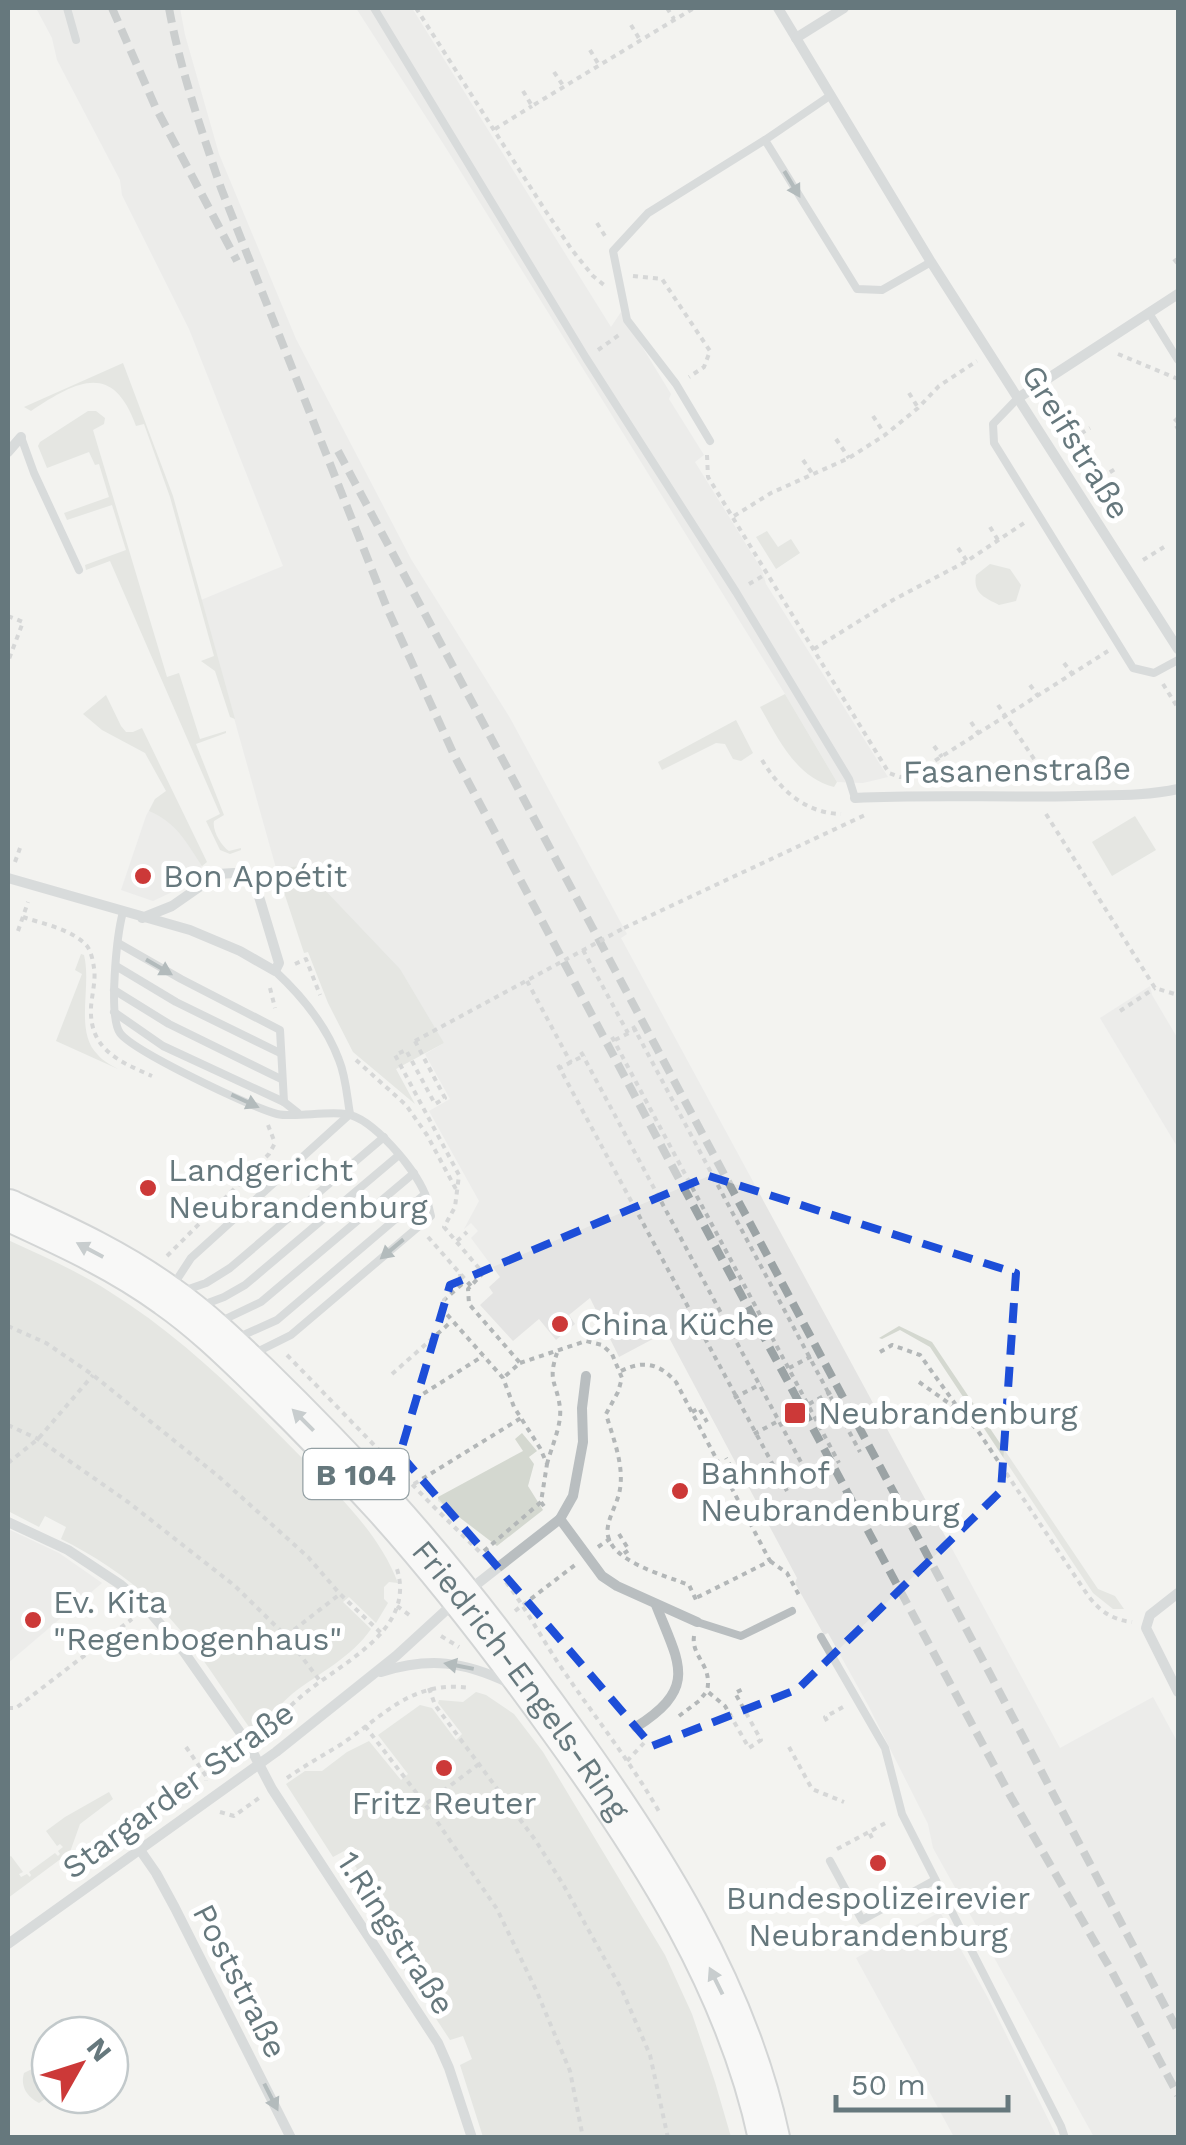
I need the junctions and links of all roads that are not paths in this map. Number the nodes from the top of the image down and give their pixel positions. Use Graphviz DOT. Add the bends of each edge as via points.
graph roads {
  1 [pos="67,8"];
  2 [pos="374,8"];
  3 [pos="778,8"];
  4 [pos="844,8"];
  5 [pos="796,38"];
  6 [pos="76,40"];
  7 [pos="831,95"];
  8 [pos="764,140"];
  9 [pos="932,262"];
  10 [pos="1178,294"];
  11 [pos="1149,313"];
  12 [pos="1178,360"];
  13 [pos="1018,398"];
  14 [pos="21,437"];
  15 [pos="710,441"];
  16 [pos="8,452"];
  17 [pos="79,570"];
  18 [pos="1178,649"];
  19 [pos="1178,660"];
  20 [pos="1178,789"];
  21 [pos="855,798"];
  22 [pos="8,878"];
  23 [pos="123,912"];
  24 [pos="142,918"];
  25 [pos="118,943"];
  26 [pos="116,966"];
  27 [pos="274,971"];
  28 [pos="114,990"];
  29 [pos="114,1012"];
  30 [pos="280,1053"];
  31 [pos="281,1078"];
  32 [pos="284,1102"];
  33 [pos="299,1113"];
  34 [pos="350,1114"];
  35 [pos="384,1136"];
  36 [pos="399,1155"];
  37 [pos="414,1173"];
  38 [pos="426,1194"];
  39 [pos="8,1210"];
  40 [pos="205,1327"];
  41 [pos="586,1376"];
  42 [pos="560,1519"];
  43 [pos="8,1522"];
  44 [pos="1178,1593"];
  45 [pos="462,1596"];
  46 [pos="655,1604"];
  47 [pos="792,1611"];
  48 [pos="696,1622"];
  49 [pos="821,1637"];
  50 [pos="375,1674"];
  51 [pos="1178,1692"];
  52 [pos="538,1696"];
  53 [pos="636,1727"];
  54 [pos="259,1764"];
  55 [pos="140,1850"];
  56 [pos="830,1860"];
  57 [pos="935,1880"];
  58 [pos="8,1944"];
  59 [pos="291,2138"];
  60 [pos="472,2138"];
  61 [pos="769,2138"];
  62 [pos="1065,2138"];
  1 -- 6 [label="lane"];
  2 -- 21 [label="lane" via="850,778"];
  3 -- 5 [label="street, Greifstraße"];
  4 -- 5 [label="street"];
  5 -- 7 [label="street, Greifstraße"];
  7 -- 8 [label="lane"];
  7 -- 9 [label="street, Greifstraße"];
  8 -- 9 [label="lane, one-way" via="857,289 882,290"];
  8 -- 15 [label="lane" via="648,213 614,248 627,320"];
  9 -- 13 [label="street, Greifstraße"];
  10 -- 11 [label="street"];
  11 -- 12 [label="lane"];
  11 -- 13 [label="street"];
  13 -- 18 [label="street, Greifstraße"];
  13 -- 19 [label="lane" via="994,424 994,443 1036,515 1133,668 1155,672"];
  14 -- 16 [label="street"];
  14 -- 17 [label="lane"];
  20 -- 21 [label="street, Fasanenstraße"];
  22 -- 23 [label="street"];
  23 -- 24 [label="street"];
  23 -- 25 [label="lane"];
  24 -- 27 [label="street" via="212,938"];
  24 -- 27 [label="street" via="180,902 218,874 241,875 257,890 280,959"];
  25 -- 26 [label="lane"];
  25 -- 30 [label="lane, one-way" via="274,1025"];
  26 -- 28 [label="lane"];
  26 -- 30 [label="lane"];
  27 -- 34 [label="lane" via="325,1032 340,1062"];
  28 -- 29 [label="lane"];
  28 -- 31 [label="lane"];
  29 -- 32 [label="lane" via="163,1046"];
  29 -- 33 [label="lane, one-way" via="122,1037 164,1064 280,1115"];
  30 -- 31 [label="lane"];
  31 -- 32 [label="lane"];
  32 -- 33 [label="lane"];
  33 -- 34 [label="lane"];
  34 -- 35 [label="lane"];
  34 -- 40 [label="lane" via="191,1258"];
  35 -- 36 [label="lane"];
  35 -- 40 [label="lane" via="206,1283"];
  36 -- 37 [label="lane"];
  36 -- 40 [label="lane" via="224,1298"];
  37 -- 38 [label="lane"];
  37 -- 40 [label="lane" via="261,1302"];
  38 -- 40 [label="lane" via="278,1320"];
  38 -- 40 [label="lane, one-way" via="431,1216 291,1336"];
  40 -- 39 [label="main road, Friedrich-Engels-Ring / B 104, one-way" via="136,1274"];
  45 -- 40 [label="main road, Friedrich-Engels-Ring / B 104, one-way" via="349,1466"];
  41 -- 42 [label="street" via="583,1442 573,1496"];
  42 -- 45 [label="street, Stargarder Straße"];
  42 -- 46 [label="street" via="602,1576"];
  43 -- 54 [label="street, 1.Ringstraße" via="68,1550 147,1608"];
  44 -- 51 [label="street" via="1146,1622"];
  45 -- 50 [label="street, Stargarder Straße"];
  45 -- 52 [label="main road, Friedrich-Engels-Ring / B 104"];
  46 -- 48 [label="street"];
  46 -- 53 [label="street" via="679,1681 667,1704"];
  47 -- 48 [label="lane" via="741,1636"];
  49 -- 57 [label="lane" via="885,1748 902,1814"];
  52 -- 50 [label="street, Stargarder Straße, one-way" via="457,1664 427,1662"];
  50 -- 54 [label="street, Stargarder Straße"];
  61 -- 52 [label="main road, Friedrich-Engels-Ring / B 104, one-way" via="752,2072 696,1940 614,1803"];
  54 -- 55 [label="street, Stargarder Straße"];
  54 -- 60 [label="street, 1.Ringstraße" via="438,2043"];
  55 -- 58 [label="street, Stargarder Straße"];
  55 -- 59 [label="street, Poststraße, one-way"];
  56 -- 57 [label="lane" via="862,1920"];
  57 -- 62 [label="lane"];
}
